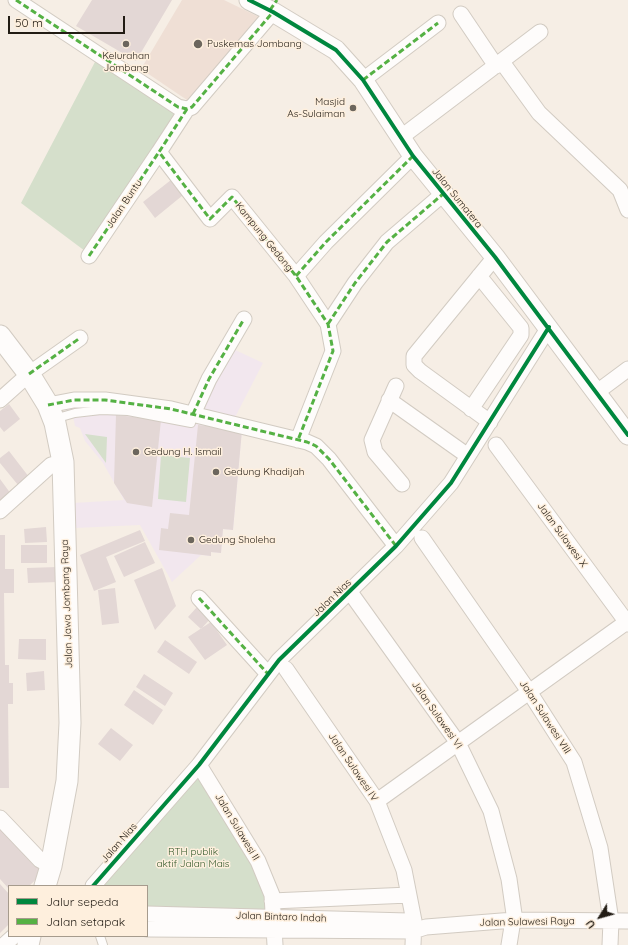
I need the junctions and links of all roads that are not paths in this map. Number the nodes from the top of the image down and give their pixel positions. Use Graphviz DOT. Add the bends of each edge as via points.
graph roads {
  1 [pos="16,0"];
  2 [pos="249,0"];
  3 [pos="273,7"];
  4 [pos="461,14"];
  5 [pos="438,23"];
  6 [pos="540,32"];
  7 [pos="499,64"];
  8 [pos="363,80"];
  9 [pos="187,109"];
  10 [pos="400,138"];
  11 [pos="159,152"];
  12 [pos="413,156"];
  13 [pos="443,194"];
  14 [pos="628,210"];
  15 [pos="89,256"];
  16 [pos="495,257"];
  17 [pos="296,276"];
  18 [pos="479,276"];
  19 [pos="244,319"];
  20 [pos="328,324"];
  21 [pos="549,327"];
  22 [pos="0,336"];
  23 [pos="80,338"];
  24 [pos="628,369"];
  25 [pos="29,374"];
  26 [pos="396,386"];
  27 [pos="597,392"];
  28 [pos="0,400"];
  29 [pos="389,400"];
  30 [pos="471,409"];
  31 [pos="50,412"];
  32 [pos="193,414"];
  33 [pos="490,422"];
  34 [pos="628,435"];
  35 [pos="298,440"];
  36 [pos="496,445"];
  37 [pos="468,456"];
  38 [pos="63,462"];
  39 [pos="402,484"];
  40 [pos="0,511"];
  41 [pos="422,538"];
  42 [pos="396,546"];
  43 [pos="350,592"];
  44 [pos="199,598"];
  45 [pos="628,622"];
  46 [pos="286,669"];
  47 [pos="268,674"];
  48 [pos="530,693"];
  49 [pos="458,743"];
  50 [pos="199,765"];
  51 [pos="377,801"];
  52 [pos="0,818"];
  53 [pos="51,866"];
  54 [pos="45,885"];
  55 [pos="93,885"];
  56 [pos="409,895"];
  57 [pos="272,901"];
  58 [pos="148,914"];
  59 [pos="514,920"];
  60 [pos="611,921"];
  61 [pos="628,922"];
  62 [pos="148,929"];
  63 [pos="274,931"];
  64 [pos="417,931"];
  65 [pos="13,937"];
  66 [pos="4,945"];
  67 [pos="509,945"];
  68 [pos="610,945"];
  1 -- 9 [label="street" via="178,107"];
  2 -- 3 [label="street, Jalan Sumatera"];
  3 -- 8 [label="street, Jalan Sumatera" via="336,50"];
  3 -- 9 [label="street" via="192,107"];
  4 -- 7 [label="street"];
  5 -- 8 [label="street"];
  6 -- 7 [label="street"];
  7 -- 10 [label="street"];
  7 -- 14 [label="street" via="539,113 620,190"];
  8 -- 10 [label="street, Jalan Sumatera"];
  9 -- 11 [label="street"];
  10 -- 12 [label="street, Jalan Sumatera"];
  11 -- 15 [label="street, Jalan Buntu"];
  11 -- 17 [label="street, Kampung Gedong" via="210,219 232,197"];
  12 -- 13 [label="street, Jalan Sumatera"];
  12 -- 17 [label="street, Kampung Gedong" via="326,242"];
  13 -- 16 [label="street, Jalan Sumatera"];
  13 -- 20 [label="street" via="387,242 355,283"];
  16 -- 18 [label="street"];
  16 -- 21 [label="street, Jalan Sumatera"];
  17 -- 20 [label="street, Kampung Gedong"];
  18 -- 30 [label="street" via="521,328 521,335"];
  18 -- 30 [label="street" via="414,356 414,366"];
  19 -- 32 [label="street" via="209,379"];
  20 -- 35 [label="street, Kampung Gedong" via="333,351"];
  21 -- 27 [label="street, Jalan Sumatera"];
  21 -- 33 [label="street, Jalan Nias"];
  22 -- 25 [label="main road, Jalan Jawa Jombang Raya"];
  23 -- 25 [label="street"];
  24 -- 27 [label="street"];
  25 -- 28 [label="street"];
  25 -- 31 [label="main road, Jalan Jawa Jombang Raya"];
  26 -- 29 [label="street"];
  27 -- 34 [label="street, Jalan Sumatera"];
  29 -- 37 [label="street"];
  29 -- 39 [label="street" via="372,445"];
  30 -- 33 [label="street"];
  31 -- 32 [label="street" via="74,400 105,400"];
  31 -- 38 [label="main road, Jalan Jawa Jombang Raya"];
  32 -- 35 [label="street"];
  33 -- 37 [label="street, Jalan Nias"];
  35 -- 42 [label="street" via="316,446 329,458"];
  36 -- 45 [label="street, Jalan Sulawesi X"];
  37 -- 42 [label="street, Jalan Nias" via="451,483"];
  38 -- 40 [label="street" via="52,465"];
  38 -- 53 [label="main road, Jalan Jawa Jombang Raya" via="70,723 67,781"];
  41 -- 48 [label="street, Jalan Sulawesi VIII"];
  42 -- 43 [label="street, Jalan Nias"];
  43 -- 47 [label="street, Jalan Nias" via="279,660"];
  43 -- 49 [label="street, Jalan Sulawesi VI"];
  44 -- 47 [label="street"];
  45 -- 48 [label="street"];
  46 -- 51 [label="street, Jalan Sulawesi IV"];
  47 -- 50 [label="street, Jalan Nias"];
  48 -- 49 [label="street"];
  48 -- 60 [label="street, Jalan Sulawesi VIII" via="574,762 600,848"];
  49 -- 51 [label="street"];
  49 -- 59 [label="street, Jalan Sulawesi VI" via="491,811 508,879"];
  50 -- 55 [label="street, Jalan Nias"];
  50 -- 57 [label="street, Jalan Sulawesi II" via="258,860"];
  51 -- 56 [label="street, Jalan Sulawesi IV" via="404,870"];
  52 -- 53 [label="street" via="40,860"];
  53 -- 54 [label="main road, Jalan Jawa Jombang Raya"];
  56 -- 57 [label="street"];
  56 -- 64 [label="street, Jalan Sulawesi IV"];
  57 -- 63 [label="street, Jalan Sulawesi II"];
  58 -- 63 [label="street, Jalan Bintaro Indah"];
  59 -- 60 [label="street, Jalan Sulawesi Raya"];
  59 -- 64 [label="street, Jalan Sulawesi Raya"];
  59 -- 67 [label="street, Jalan Sulawesi VI"];
  60 -- 61 [label="street, Jalan Sulawesi Raya"];
  60 -- 68 [label="street, Jalan Sulawesi VIII"];
  62 -- 63 [label="street, Jalan Bintaro Indah"];
  63 -- 64 [label="street, Jalan Bintaro Indah"];
  65 -- 66 [label="street"];
}
